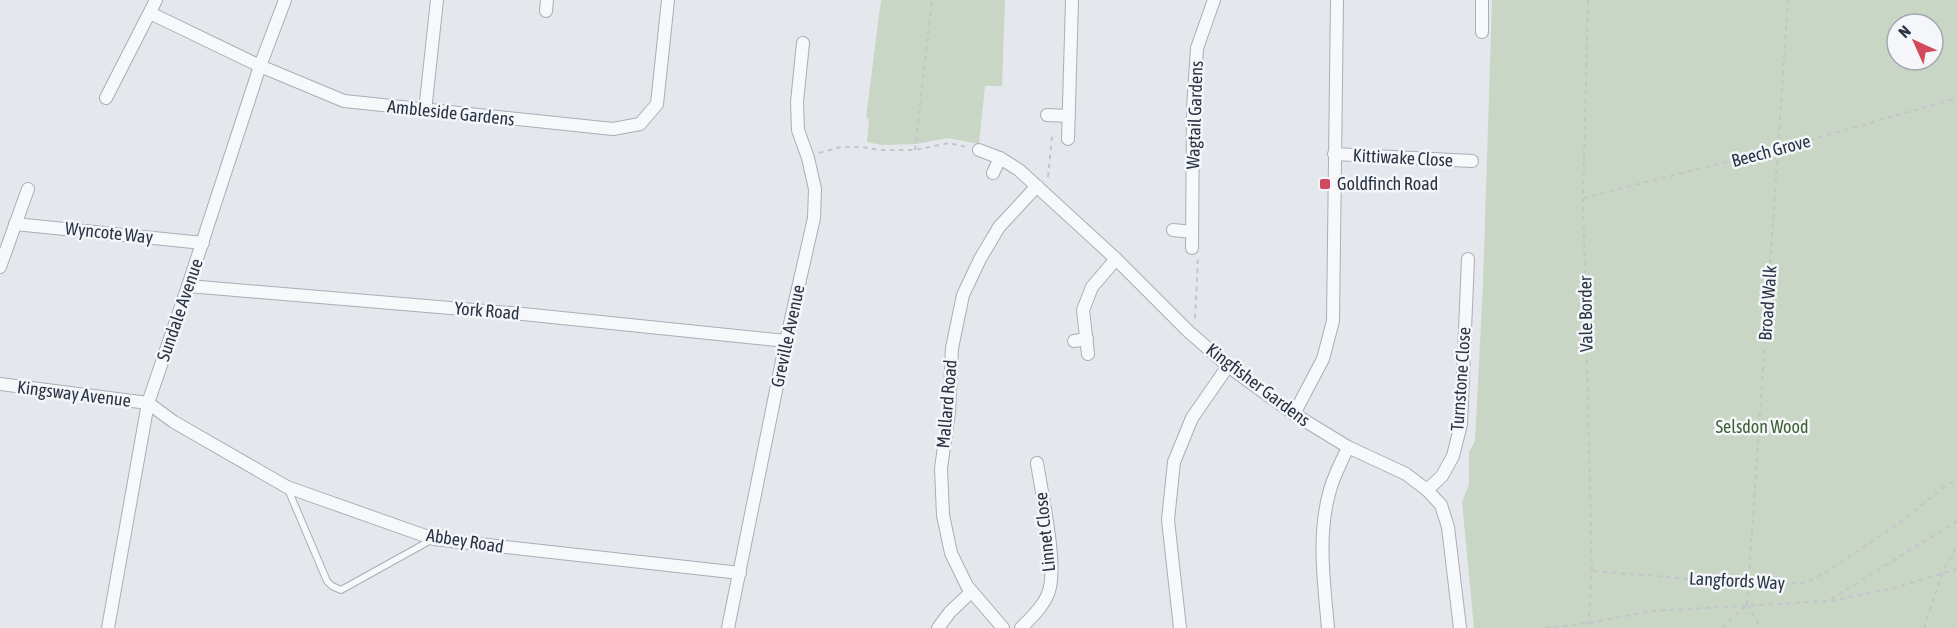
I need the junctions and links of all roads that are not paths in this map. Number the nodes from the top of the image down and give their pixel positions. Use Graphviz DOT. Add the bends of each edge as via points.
graph roads {
  1 [pos="156,0"];
  2 [pos="285,0"];
  3 [pos="437,0"];
  4 [pos="668,0"];
  5 [pos="1072,0"];
  6 [pos="1214,0"];
  7 [pos="1337,0"];
  8 [pos="1482,0"];
  9 [pos="150,13"];
  10 [pos="1482,32"];
  11 [pos="803,43"];
  12 [pos="260,66"];
  13 [pos="106,98"];
  14 [pos="425,111"];
  15 [pos="1047,115"];
  16 [pos="1069,116"];
  17 [pos="1068,139"];
  18 [pos="979,150"];
  19 [pos="1334,154"];
  20 [pos="1000,158"];
  21 [pos="1472,161"];
  22 [pos="993,173"];
  23 [pos="1036,186"];
  24 [pos="28,189"];
  25 [pos="15,224"];
  26 [pos="1173,230"];
  27 [pos="1192,232"];
  28 [pos="203,243"];
  29 [pos="1192,248"];
  30 [pos="1468,259"];
  31 [pos="1116,260"];
  32 [pos="0,267"];
  33 [pos="188,286"];
  34 [pos="1087,339"];
  35 [pos="786,341"];
  36 [pos="1074,341"];
  37 [pos="1088,354"];
  38 [pos="1228,366"];
  39 [pos="0,384"];
  40 [pos="148,403"];
  41 [pos="1294,414"];
  42 [pos="1348,447"];
  43 [pos="1037,463"];
  44 [pos="287,487"];
  45 [pos="1428,490"];
  46 [pos="434,539"];
  47 [pos="740,573"];
  48 [pos="970,592"];
  49 [pos="108,628"];
  50 [pos="729,628"];
  51 [pos="938,628"];
  52 [pos="1003,628"];
  53 [pos="1021,628"];
  54 [pos="1180,628"];
  55 [pos="1328,628"];
  56 [pos="1460,628"];
  1 -- 9 [label="street"];
  2 -- 12 [label="street, Sundale Avenue"];
  3 -- 14 [label="street"];
  4 -- 14 [label="street, Ambleside Gardens" via="657,104 640,123 614,129"];
  5 -- 16 [label="street"];
  6 -- 27 [label="street, Wagtail Gardens" via="1197,48"];
  7 -- 19 [label="street"];
  8 -- 10 [label="street"];
  9 -- 12 [label="street, Ambleside Gardens"];
  9 -- 13 [label="street"];
  11 -- 35 [label="street, Greville Avenue" via="798,130 815,189 814,218"];
  12 -- 14 [label="street, Ambleside Gardens" via="344,102"];
  12 -- 28 [label="street, Sundale Avenue"];
  15 -- 16 [label="street"];
  16 -- 17 [label="street"];
  18 -- 20 [label="street, Kingfisher Gardens"];
  19 -- 21 [label="street, Kittiwake Close"];
  19 -- 41 [label="street" via="1333,321 1323,359"];
  20 -- 22 [label="street"];
  20 -- 23 [label="street, Kingfisher Gardens"];
  23 -- 31 [label="street, Kingfisher Gardens"];
  23 -- 48 [label="street, Mallard Road" via="999,227 980,259 963,295 952,348 941,468 943,515 951,553"];
  24 -- 25 [label="street"];
  25 -- 28 [label="street, Wyncote Way"];
  25 -- 32 [label="street"];
  26 -- 27 [label="street"];
  27 -- 29 [label="street, Wagtail Gardens"];
  28 -- 33 [label="street, Sundale Avenue"];
  30 -- 45 [label="street, Turnstone Close" via="1461,424 1453,456"];
  31 -- 34 [label="street" via="1092,287 1083,310"];
  31 -- 38 [label="street, Kingfisher Gardens"];
  33 -- 35 [label="street, York Road"];
  33 -- 40 [label="street, Sundale Avenue"];
  34 -- 36 [label="street"];
  34 -- 37 [label="street"];
  35 -- 47 [label="street, Greville Avenue"];
  38 -- 41 [label="street, Kingfisher Gardens"];
  38 -- 54 [label="street" via="1192,417 1174,462 1168,520"];
  39 -- 40 [label="street, Kingsway Avenue"];
  40 -- 44 [label="street, Abbey Road"];
  40 -- 49 [label="street, Sundale Avenue"];
  41 -- 42 [label="street, Kingfisher Gardens"];
  42 -- 45 [label="street, Kingfisher Gardens" via="1406,474"];
  42 -- 55 [label="street" via="1330,488 1323,522"];
  43 -- 53 [label="street, Linnet Close" via="1051,561 1050,588 1041,606"];
  44 -- 46 [label="street, Abbey Road"];
  44 -- 46 [label="lane" via="327,581 341,590"];
  45 -- 56 [label="street, Kingfisher Gardens" via="1441,505 1448,527"];
  46 -- 47 [label="street, Abbey Road"];
  47 -- 50 [label="street, Greville Avenue"];
  48 -- 51 [label="street"];
  48 -- 52 [label="street, Mallard Road"];
}
